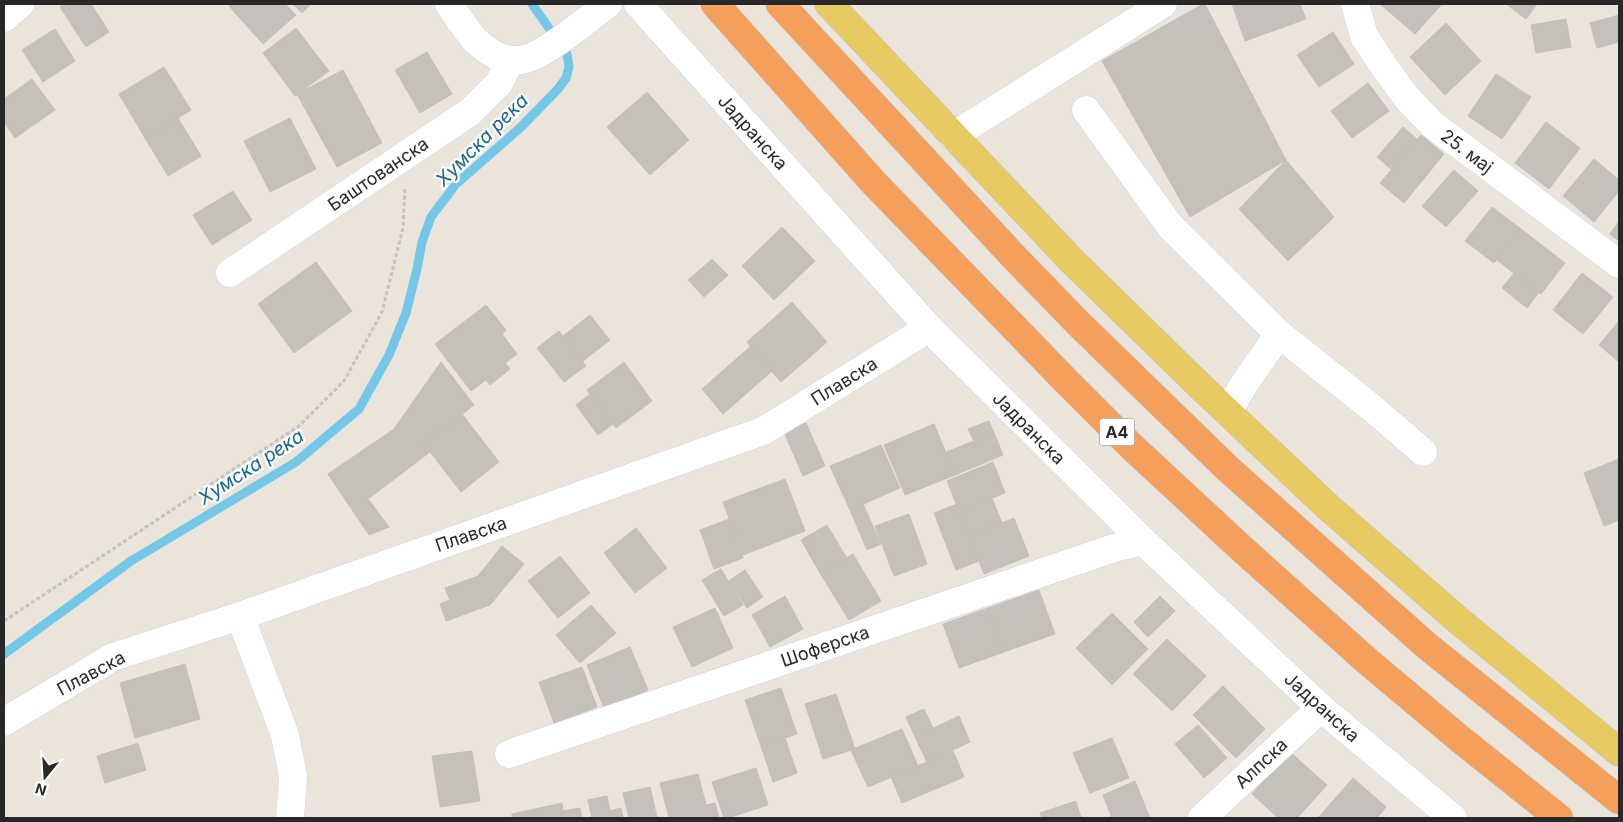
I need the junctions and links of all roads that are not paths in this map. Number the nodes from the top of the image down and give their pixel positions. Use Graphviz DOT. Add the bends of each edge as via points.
graph roads {
  1 [pos="20,4"];
  2 [pos="449,4"];
  3 [pos="608,4"];
  4 [pos="638,4"];
  5 [pos="715,4"];
  6 [pos="780,4"];
  7 [pos="828,4"];
  8 [pos="1163,4"];
  9 [pos="1354,4"];
  10 [pos="4,18"];
  11 [pos="511,60"];
  12 [pos="1086,110"];
  13 [pos="953,136"];
  14 [pos="1619,264"];
  15 [pos="230,273"];
  16 [pos="929,328"];
  17 [pos="1278,334"];
  18 [pos="1228,412"];
  19 [pos="1423,452"];
  20 [pos="1143,541"];
  21 [pos="240,616"];
  22 [pos="1321,708"];
  23 [pos="4,722"];
  24 [pos="1619,752"];
  25 [pos="509,754"];
  26 [pos="1619,800"];
  27 [pos="290,818"];
  28 [pos="1202,818"];
  29 [pos="1453,818"];
  30 [pos="1559,818"];
  1 -- 10 [label="street"];
  2 -- 11 [label="street" via="476,40 499,57"];
  3 -- 11 [label="street" via="541,52 525,59"];
  4 -- 16 [label="street, Јадранска"];
  5 -- 30 [label="highway, A4" via="874,183 1131,446 1366,660"];
  6 -- 26 [label="highway" via="1026,270 1227,468 1427,646"];
  7 -- 13 [label="main road"];
  8 -- 13 [label="street"];
  9 -- 14 [label="street, 25. мај" via="1364,36 1407,98 1433,125"];
  11 -- 15 [label="street, Баштованска" via="499,83 470,112"];
  12 -- 17 [label="street" via="1170,226"];
  13 -- 18 [label="main road" via="1073,262"];
  16 -- 20 [label="street, Јадранска"];
  16 -- 21 [label="street, Плавска" via="764,432"];
  17 -- 18 [label="street"];
  17 -- 19 [label="street"];
  18 -- 24 [label="main road" via="1328,507 1452,615"];
  20 -- 22 [label="street, Јадранска"];
  20 -- 25 [label="street, Шоферска" via="1114,548"];
  21 -- 23 [label="street, Плавска" via="113,658"];
  21 -- 27 [label="street" via="285,735 293,776"];
  22 -- 28 [label="street, Алпска"];
  22 -- 29 [label="street, Јадранска"];
}
